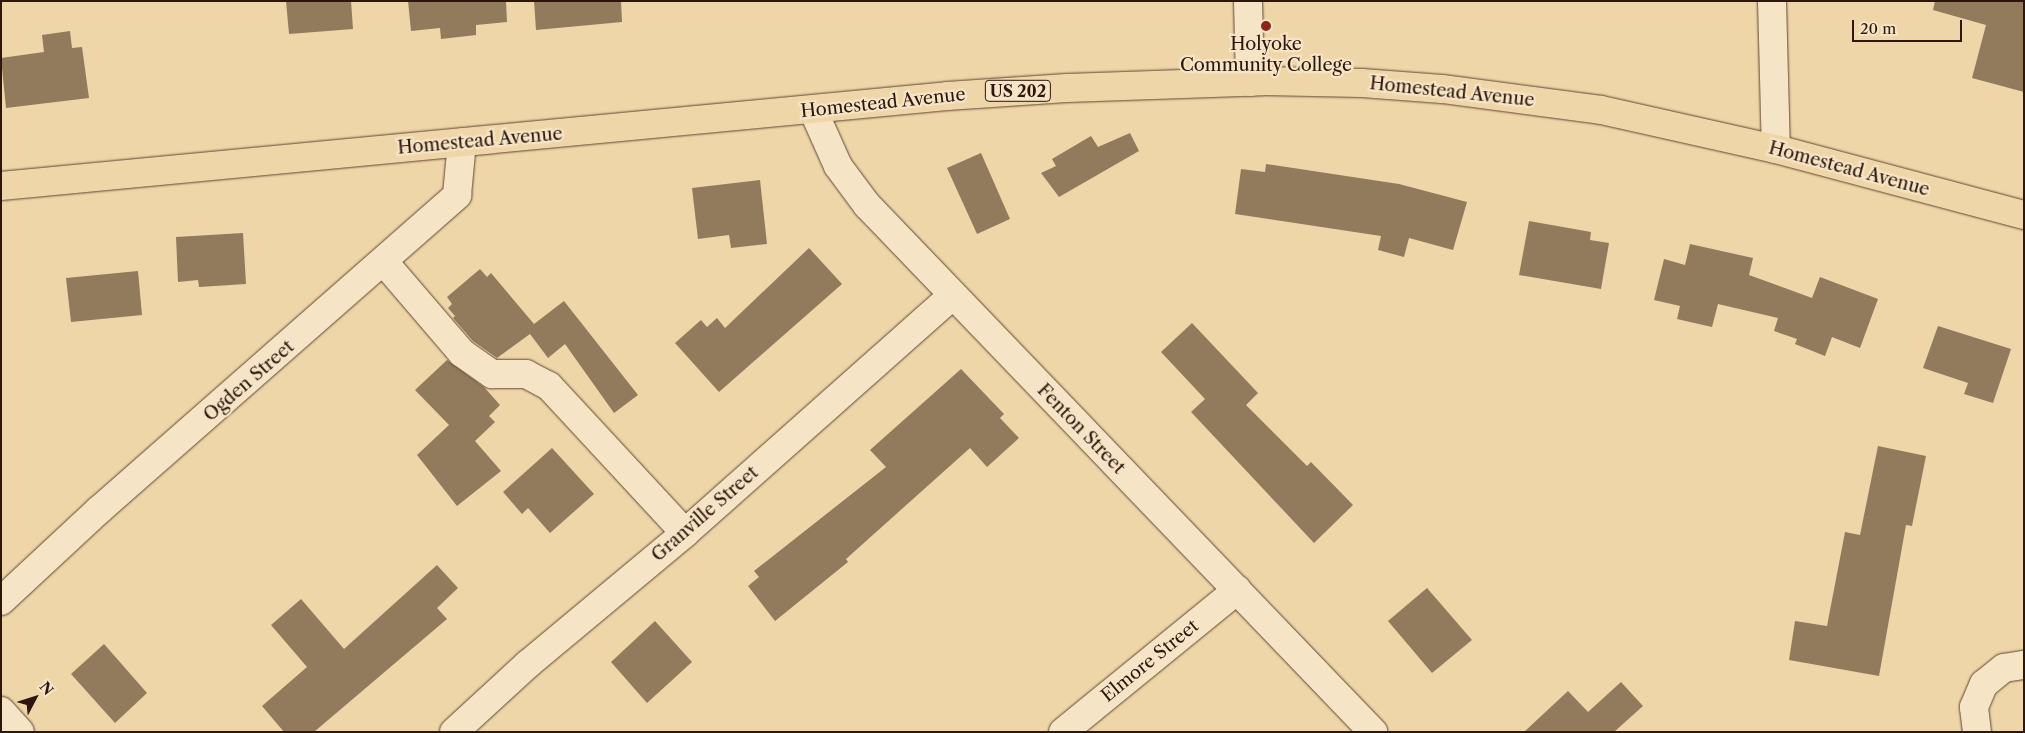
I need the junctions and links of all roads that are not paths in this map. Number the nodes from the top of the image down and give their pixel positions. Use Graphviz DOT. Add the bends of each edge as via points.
graph roads {
  1 [pos="1248,1"];
  2 [pos="1772,1"];
  3 [pos="1250,82"];
  4 [pos="813,110"];
  5 [pos="462,142"];
  6 [pos="1776,150"];
  7 [pos="1,186"];
  8 [pos="2024,216"];
  9 [pos="384,262"];
  10 [pos="953,294"];
  11 [pos="685,533"];
  12 [pos="1237,590"];
  13 [pos="1,601"];
  14 [pos="2024,665"];
  15 [pos="1,711"];
  16 [pos="20,732"];
  17 [pos="454,732"];
  18 [pos="1063,732"];
  19 [pos="1373,732"];
  20 [pos="1976,732"];
  1 -- 3 [label="street"];
  2 -- 6 [label="street"];
  3 -- 4 [label="main road, Homestead Avenue / US 202" via="1067,88"];
  3 -- 6 [label="main road, Homestead Avenue / US 202" via="1362,83 1521,98 1659,122"];
  4 -- 5 [label="main road, Homestead Avenue / US 202"];
  4 -- 10 [label="street, Fenton Street" via="838,166 867,206"];
  5 -- 7 [label="main road, Homestead Avenue / US 202"];
  5 -- 9 [label="street, Ogden Street" via="457,195"];
  6 -- 8 [label="main road, Homestead Avenue / US 202"];
  9 -- 11 [label="street" via="462,353 492,374 526,374 549,386"];
  9 -- 13 [label="street, Ogden Street" via="99,510"];
  10 -- 11 [label="street, Granville Street"];
  10 -- 12 [label="street, Fenton Street"];
  11 -- 17 [label="street, Granville Street" via="528,664"];
  12 -- 18 [label="street, Elmore Street"];
  12 -- 19 [label="street, Fenton Street"];
  14 -- 20 [label="street" via="2004,668 1984,684 1974,708"];
  15 -- 16 [label="street"];
}
